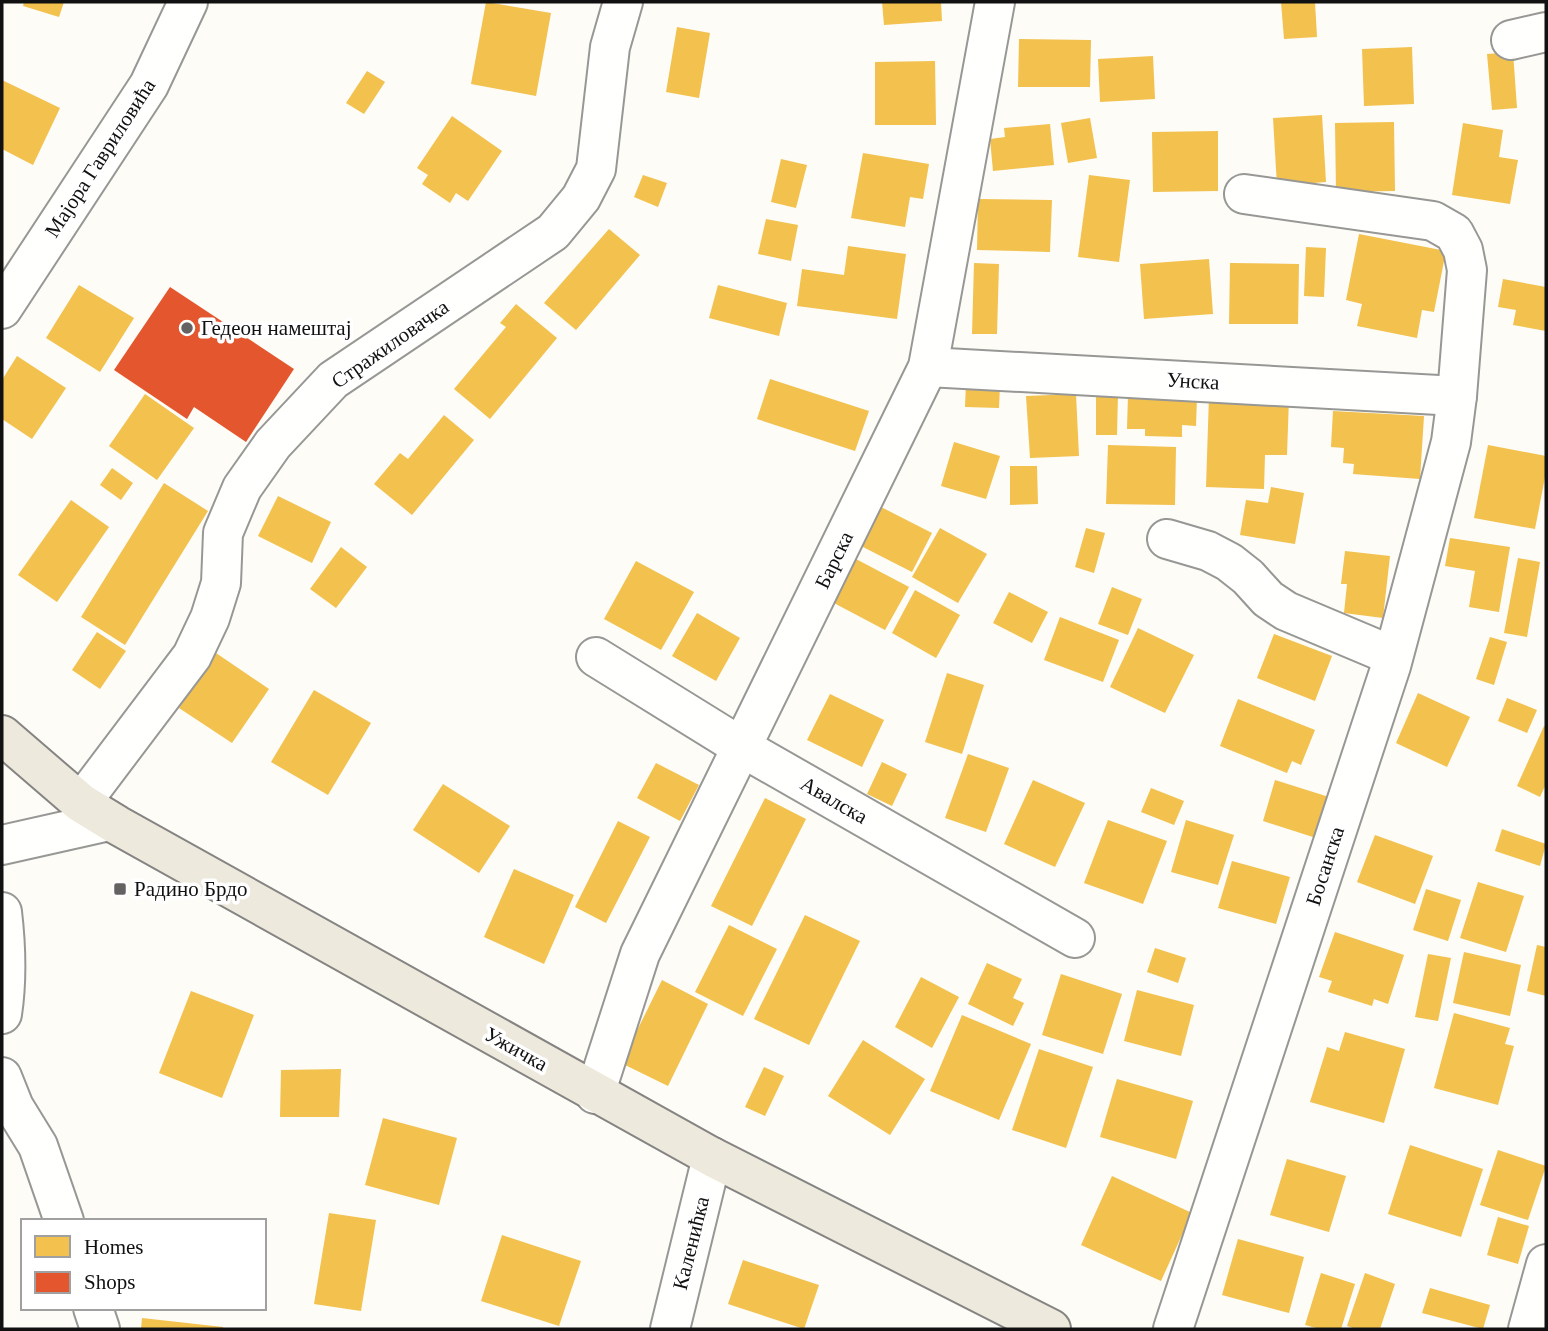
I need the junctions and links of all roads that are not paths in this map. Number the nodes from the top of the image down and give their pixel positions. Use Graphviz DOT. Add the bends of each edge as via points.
graph roads {
  1 [pos="188,2"];
  2 [pos="623,2"];
  3 [pos="995,2"];
  4 [pos="1244,194"];
  5 [pos="2,309"];
  6 [pos="928,366"];
  7 [pos="1457,396"];
  8 [pos="1167,539"];
  9 [pos="1393,656"];
  10 [pos="596,657"];
  11 [pos="2,735"];
  12 [pos="743,748"];
  13 [pos="95,812"];
  14 [pos="2,845"];
  15 [pos="2,912"];
  16 [pos="1075,938"];
  17 [pos="2,1014"];
  18 [pos="2,1077"];
  19 [pos="595,1094"];
  20 [pos="712,1157"];
  21 [pos="63,1219"];
  22 [pos="1546,1264"];
  23 [pos="94,1310"];
  24 [pos="100,1329"];
  25 [pos="670,1329"];
  26 [pos="1051,1329"];
  27 [pos="1172,1329"];
  28 [pos="1528,1329"];
  1 -- 5 [label="street, Мајора Гавриловића" via="149,85"];
  2 -- 13 [label="street, Стражиловачка" via="610,47 596,169 581,198 553,232 333,380 273,444 242,488 223,534 221,583 192,656"];
  3 -- 6 [label="street, Барска"];
  4 -- 7 [label="street, Босанска" via="1433,221 1454,233 1468,271"];
  6 -- 7 [label="street, Унска"];
  6 -- 12 [label="street, Барска"];
  7 -- 9 [label="street, Босанска" via="1451,442"];
  8 -- 9 [label="street" via="1229,562 1286,611"];
  9 -- 27 [label="street, Босанска"];
  10 -- 12 [label="street, Авалска"];
  11 -- 13 [label="main road, Ужичка"];
  12 -- 16 [label="street, Авалска"];
  12 -- 19 [label="street, Барска" via="640,954"];
  13 -- 14 [label="street"];
  13 -- 19 [label="main road, Ужичка"];
  15 -- 17 [label="street"];
  18 -- 21 [label="street" via="38,1146"];
  19 -- 20 [label="main road, Ужичка"];
  20 -- 25 [label="street, Каленићка"];
  20 -- 26 [label="main road, Ужичка"];
  22 -- 28 [label="street"];
  23 -- 24 [label="street"];
}
